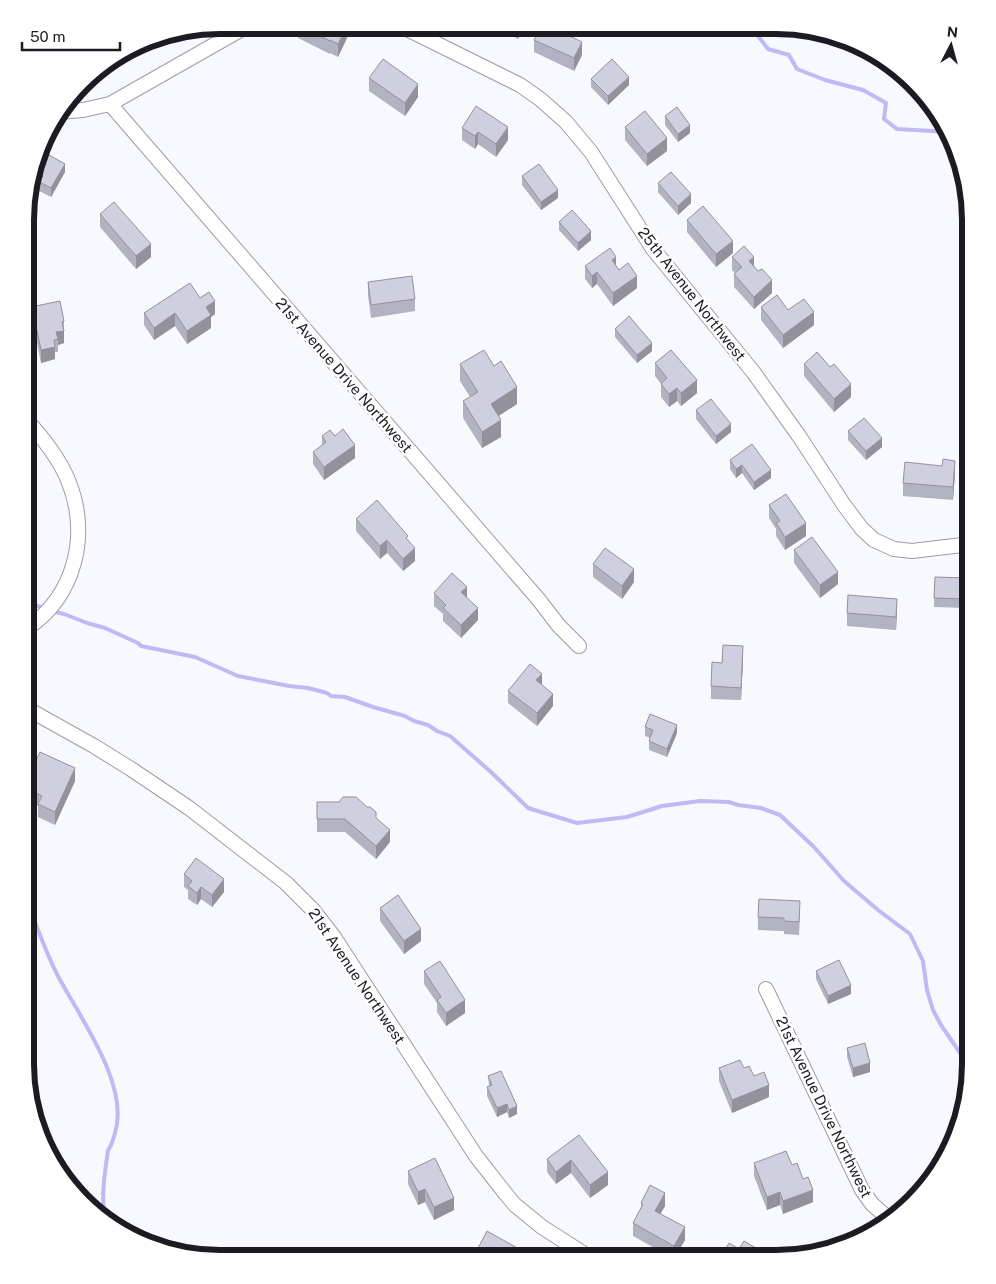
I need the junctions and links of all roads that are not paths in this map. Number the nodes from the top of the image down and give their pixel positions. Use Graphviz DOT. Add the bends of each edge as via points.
graph roads {
  1 [pos="233,34"];
  2 [pos="417,34"];
  3 [pos="110,104"];
  4 [pos="68,111"];
  5 [pos="34,429"];
  6 [pos="962,545"];
  7 [pos="34,624"];
  8 [pos="579,646"];
  9 [pos="34,713"];
  10 [pos="766,989"];
  11 [pos="885,1215"];
  12 [pos="578,1250"];
  1 -- 3 [label="street"];
  2 -- 6 [label="street, 25th Avenue Northwest" via="520,85 566,122 590,152 653,249 754,373 862,529 874,540 894,549 912,551"];
  3 -- 4 [label="street"];
  3 -- 8 [label="street, 21st Avenue Drive Northwest"];
  5 -- 7 [label="street" via="67,478 76,510 78,533 75,562 65,587 57,601"];
  9 -- 12 [label="street, 21st Avenue Northwest" via="116,759 189,808 300,896 334,937 476,1156 505,1194 542,1227"];
  10 -- 11 [label="street, 21st Avenue Drive Northwest" via="862,1190"];
}
